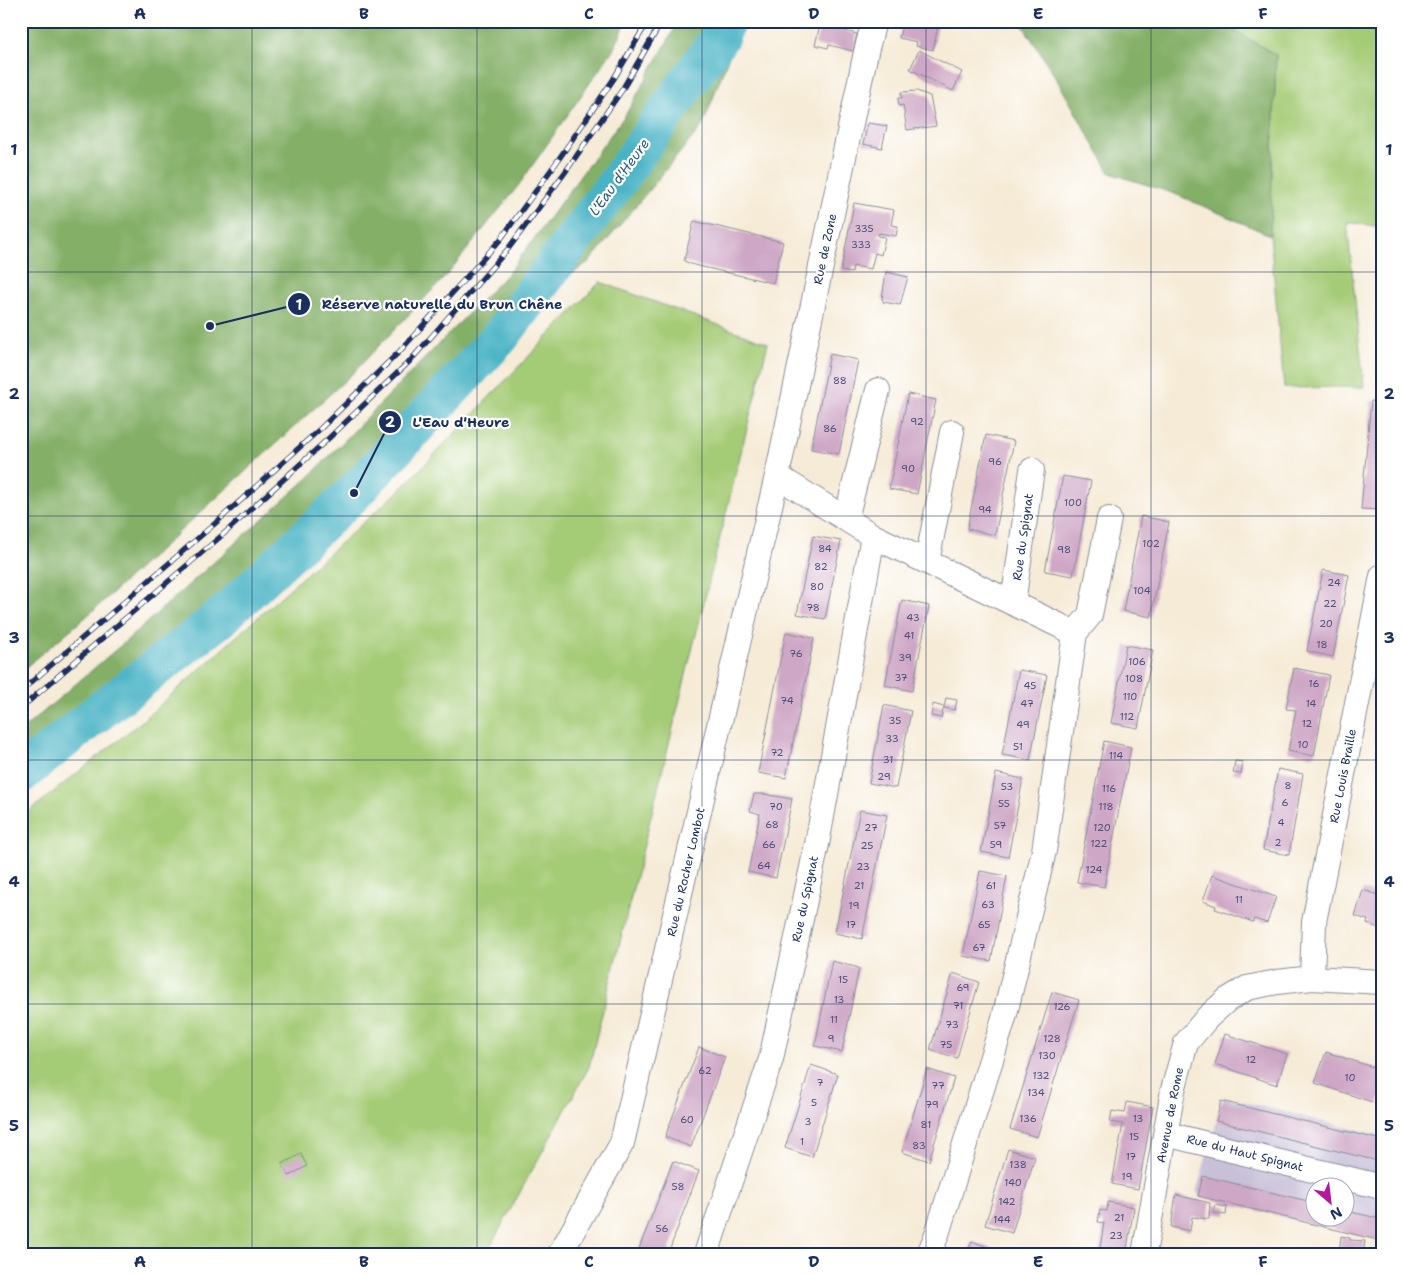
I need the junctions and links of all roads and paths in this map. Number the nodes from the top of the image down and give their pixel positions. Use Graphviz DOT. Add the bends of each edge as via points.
graph roads {
  1 [pos="874,21"];
  2 [pos="878,390"];
  3 [pos="952,432"];
  4 [pos="1032,470"];
  5 [pos="777,476"];
  6 [pos="846,519"];
  7 [pos="1109,519"];
  8 [pos="874,536"];
  9 [pos="927,562"];
  10 [pos="1382,576"];
  11 [pos="1013,604"];
  12 [pos="1075,633"];
  13 [pos="1312,978"];
  14 [pos="1382,982"];
  15 [pos="1166,1134"];
  16 [pos="1382,1187"];
  17 [pos="560,1254"];
  18 [pos="706,1254"];
  19 [pos="929,1254"];
  20 [pos="1144,1254"];
  1 -- 5 [label="street, Rue de Zone"];
  2 -- 6 [label="street"];
  3 -- 9 [label="street"];
  4 -- 11 [label="street, Rue du Spignat"];
  5 -- 6 [label="street"];
  5 -- 17 [label="street, Rue du Rocher Lombot" via="622,1143"];
  6 -- 8 [label="street"];
  7 -- 12 [label="street" via="1090,615"];
  8 -- 9 [label="street"];
  8 -- 18 [label="street, Rue du Spignat" via="817,844 771,1059"];
  9 -- 11 [label="street"];
  10 -- 13 [label="street, Rue Louis Braille" via="1314,922"];
  11 -- 12 [label="street"];
  12 -- 19 [label="street" via="1044,851 1004,1018"];
  13 -- 14 [label="street, Avenue de Rome"];
  13 -- 15 [label="street, Avenue de Rome" via="1247,988 1206,1018 1186,1043 1173,1090"];
  15 -- 16 [label="street, Rue du Haut Spignat"];
  15 -- 20 [label="street, Avenue de Rome"];
}
